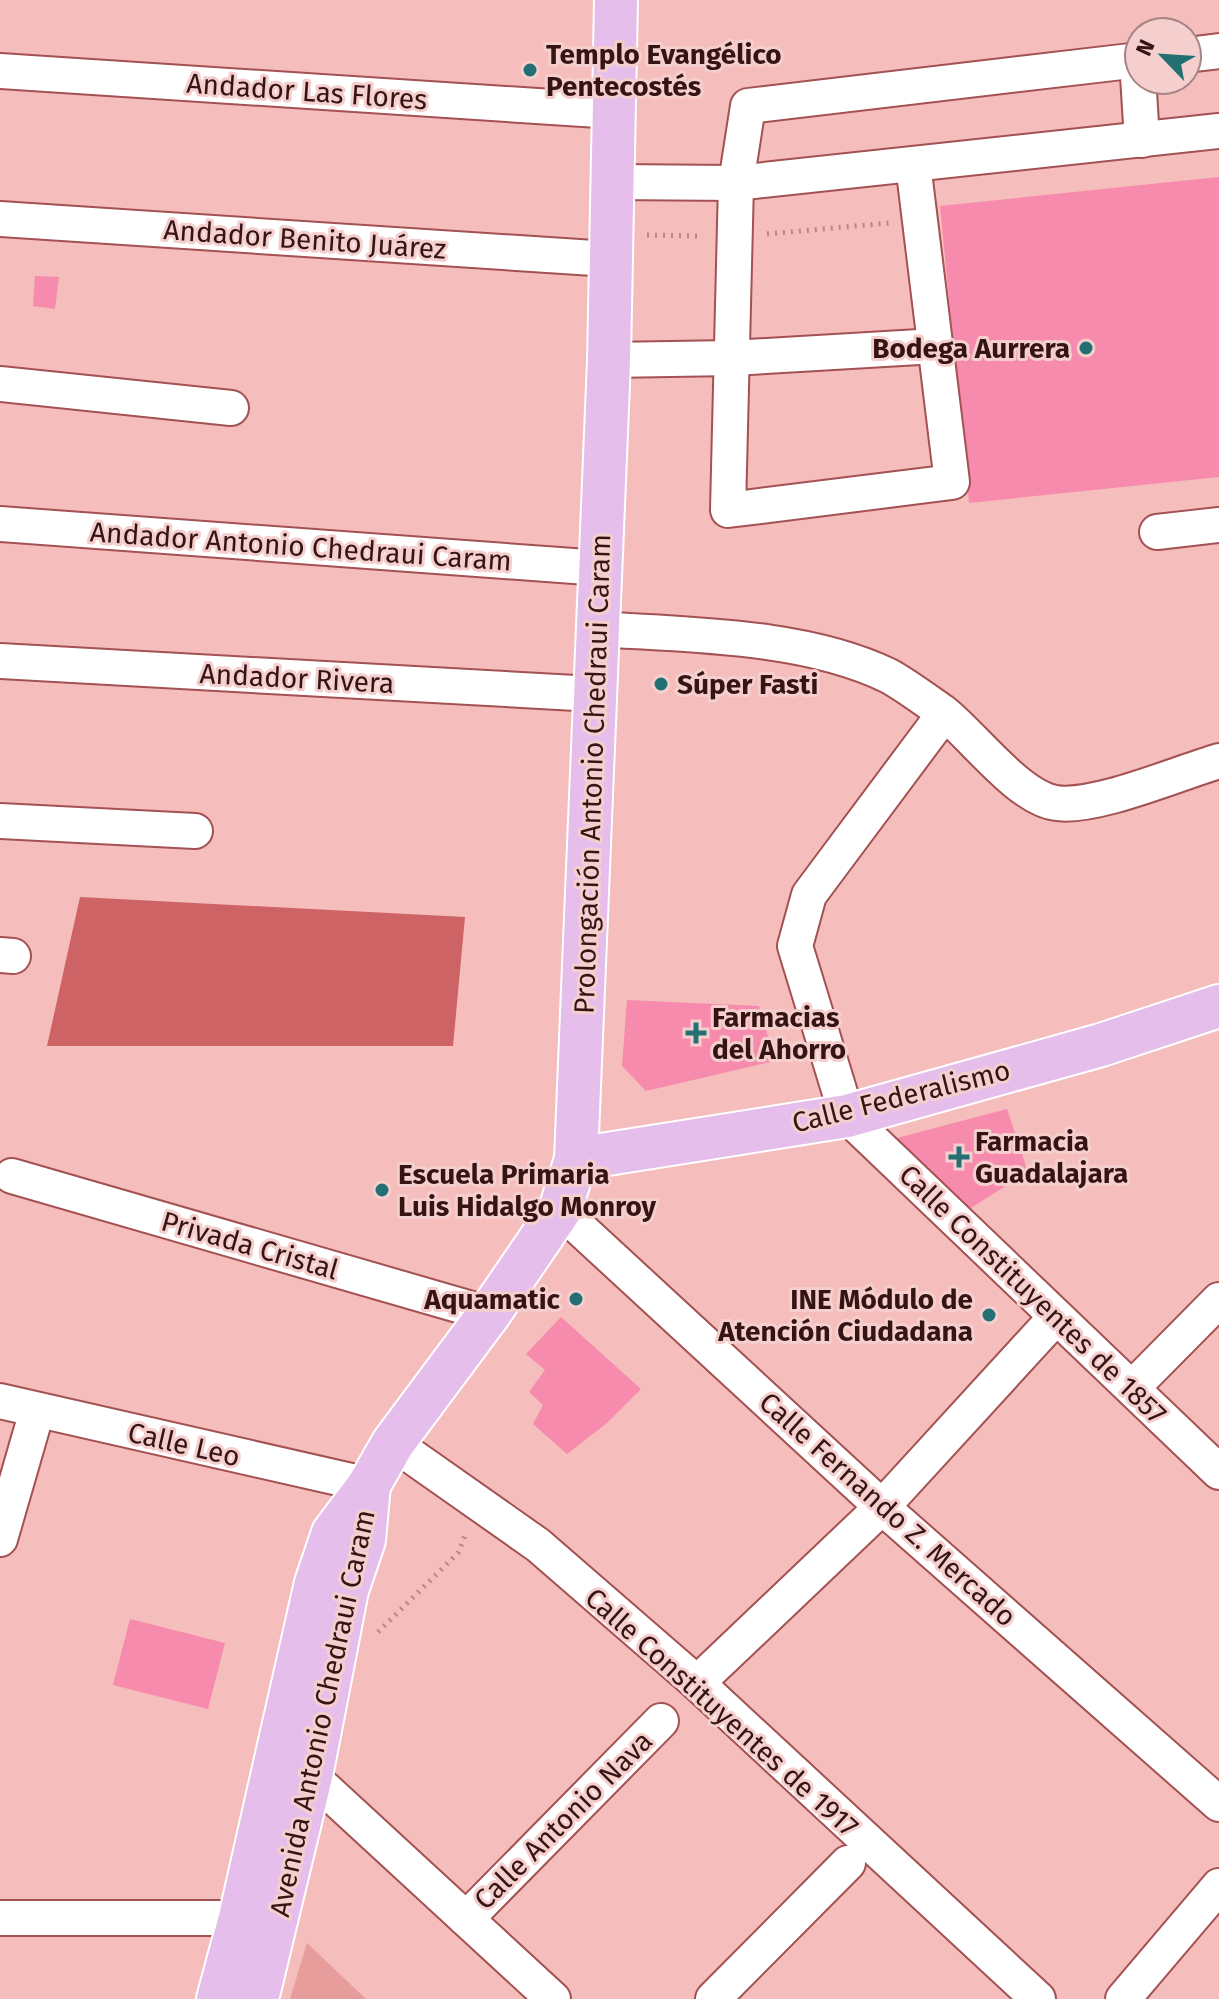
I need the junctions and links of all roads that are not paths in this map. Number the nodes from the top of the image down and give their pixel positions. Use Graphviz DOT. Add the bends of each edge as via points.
graph roads {
  1 [pos="616,0"];
  2 [pos="1123,62"];
  3 [pos="0,71"];
  4 [pos="1140,96"];
  5 [pos="614,111"];
  6 [pos="1219,131"];
  7 [pos="1142,140"];
  8 [pos="913,164"];
  9 [pos="612,182"];
  10 [pos="736,183"];
  11 [pos="0,219"];
  12 [pos="610,247"];
  13 [pos="936,346"];
  14 [pos="732,358"];
  15 [pos="609,360"];
  16 [pos="0,384"];
  17 [pos="231,408"];
  18 [pos="0,524"];
  19 [pos="1219,525"];
  20 [pos="1157,532"];
  21 [pos="601,568"];
  22 [pos="597,629"];
  23 [pos="0,661"];
  24 [pos="594,694"];
  25 [pos="944,714"];
  26 [pos="1219,761"];
  27 [pos="0,821"];
  28 [pos="195,831"];
  29 [pos="1219,1006"];
  30 [pos="847,1116"];
  31 [pos="576,1159"];
  32 [pos="12,1176"];
  33 [pos="560,1210"];
  34 [pos="1219,1300"];
  35 [pos="489,1314"];
  36 [pos="1056,1317"];
  37 [pos="1133,1387"];
  38 [pos="0,1401"];
  39 [pos="34,1423"];
  40 [pos="393,1443"];
  41 [pos="1219,1472"];
  42 [pos="369,1485"];
  43 [pos="882,1507"];
  44 [pos="0,1539"];
  45 [pos="697,1683"];
  46 [pos="661,1721"];
  47 [pos="311,1776"];
  48 [pos="1219,1804"];
  49 [pos="848,1863"];
  50 [pos="1219,1886"];
  51 [pos="0,1918"];
  52 [pos="240,1918"];
  53 [pos="466,1919"];
  54 [pos="1033,1997"];
  55 [pos="218,1999"];
  56 [pos="257,1999"];
  57 [pos="553,1999"];
  58 [pos="713,1999"];
  59 [pos="1123,1999"];
  1 -- 5 [label="main road, Prolongación Antonio Chedraui Caram"];
  2 -- 10 [label="street" via="748,106"];
  3 -- 5 [label="street, Andador Las Flores"];
  4 -- 7 [label="street"];
  5 -- 9 [label="main road, Prolongación Antonio Chedraui Caram"];
  6 -- 7 [label="street"];
  7 -- 8 [label="street"];
  8 -- 10 [label="street"];
  8 -- 13 [label="street"];
  9 -- 10 [label="street"];
  9 -- 12 [label="main road, Prolongación Antonio Chedraui Caram"];
  10 -- 14 [label="street"];
  11 -- 12 [label="street, Andador Benito Juárez"];
  12 -- 15 [label="main road, Prolongación Antonio Chedraui Caram"];
  13 -- 14 [label="street"];
  13 -- 14 [label="street" via="952,482 728,510"];
  14 -- 15 [label="street"];
  15 -- 21 [label="main road, Prolongación Antonio Chedraui Caram"];
  16 -- 17 [label="street"];
  18 -- 21 [label="street, Andador Antonio Chedraui Caram"];
  19 -- 20 [label="street"];
  21 -- 22 [label="main road, Prolongación Antonio Chedraui Caram"];
  22 -- 24 [label="main road, Prolongación Antonio Chedraui Caram"];
  22 -- 25 [label="street" via="715,637 823,653 889,676"];
  23 -- 24 [label="street, Andador Rivera"];
  24 -- 31 [label="main road, Prolongación Antonio Chedraui Caram"];
  25 -- 26 [label="street" via="1032,794 1053,803 1079,804"];
  25 -- 30 [label="street" via="809,895 795,946"];
  27 -- 28 [label="street"];
  29 -- 30 [label="main road, Calle Federalismo"];
  30 -- 31 [label="main road, Calle Federalismo"];
  30 -- 36 [label="street, Calle Constituyentes de 1857"];
  31 -- 33 [label="main road, Prolongación Antonio Chedraui Caram"];
  32 -- 35 [label="street, Privada Cristal"];
  33 -- 35 [label="main road, Prolongación Antonio Chedraui Caram"];
  33 -- 43 [label="street, Calle Fernando Z. Mercado"];
  34 -- 37 [label="street"];
  35 -- 40 [label="main road, Prolongación Antonio Chedraui Caram"];
  36 -- 37 [label="street, Calle Constituyentes de 1857"];
  36 -- 43 [label="street"];
  37 -- 41 [label="street, Calle Constituyentes de 1857"];
  38 -- 39 [label="street, Calle Leo"];
  39 -- 42 [label="street, Calle Leo"];
  39 -- 44 [label="street"];
  40 -- 42 [label="main road, Prolongación Antonio Chedraui Caram"];
  40 -- 45 [label="street, Calle Constituyentes de 1917" via="538,1545"];
  42 -- 47 [label="main road, Avenida Antonio Chedraui Caram" via="364,1540 347,1590"];
  42 -- 52 [label="main road, Avenida Antonio Chedraui Caram" via="333,1533 316,1583"];
  43 -- 45 [label="street"];
  43 -- 48 [label="street, Calle Fernando Z. Mercado"];
  45 -- 54 [label="street, Calle Constituyentes de 1917"];
  46 -- 53 [label="street, Calle Antonio Nava"];
  47 -- 53 [label="street"];
  47 -- 56 [label="main road, Avenida Antonio Chedraui Caram"];
  49 -- 58 [label="street"];
  50 -- 59 [label="street"];
  51 -- 52 [label="street"];
  52 -- 55 [label="main road, Avenida Antonio Chedraui Caram"];
  53 -- 57 [label="street"];
}
